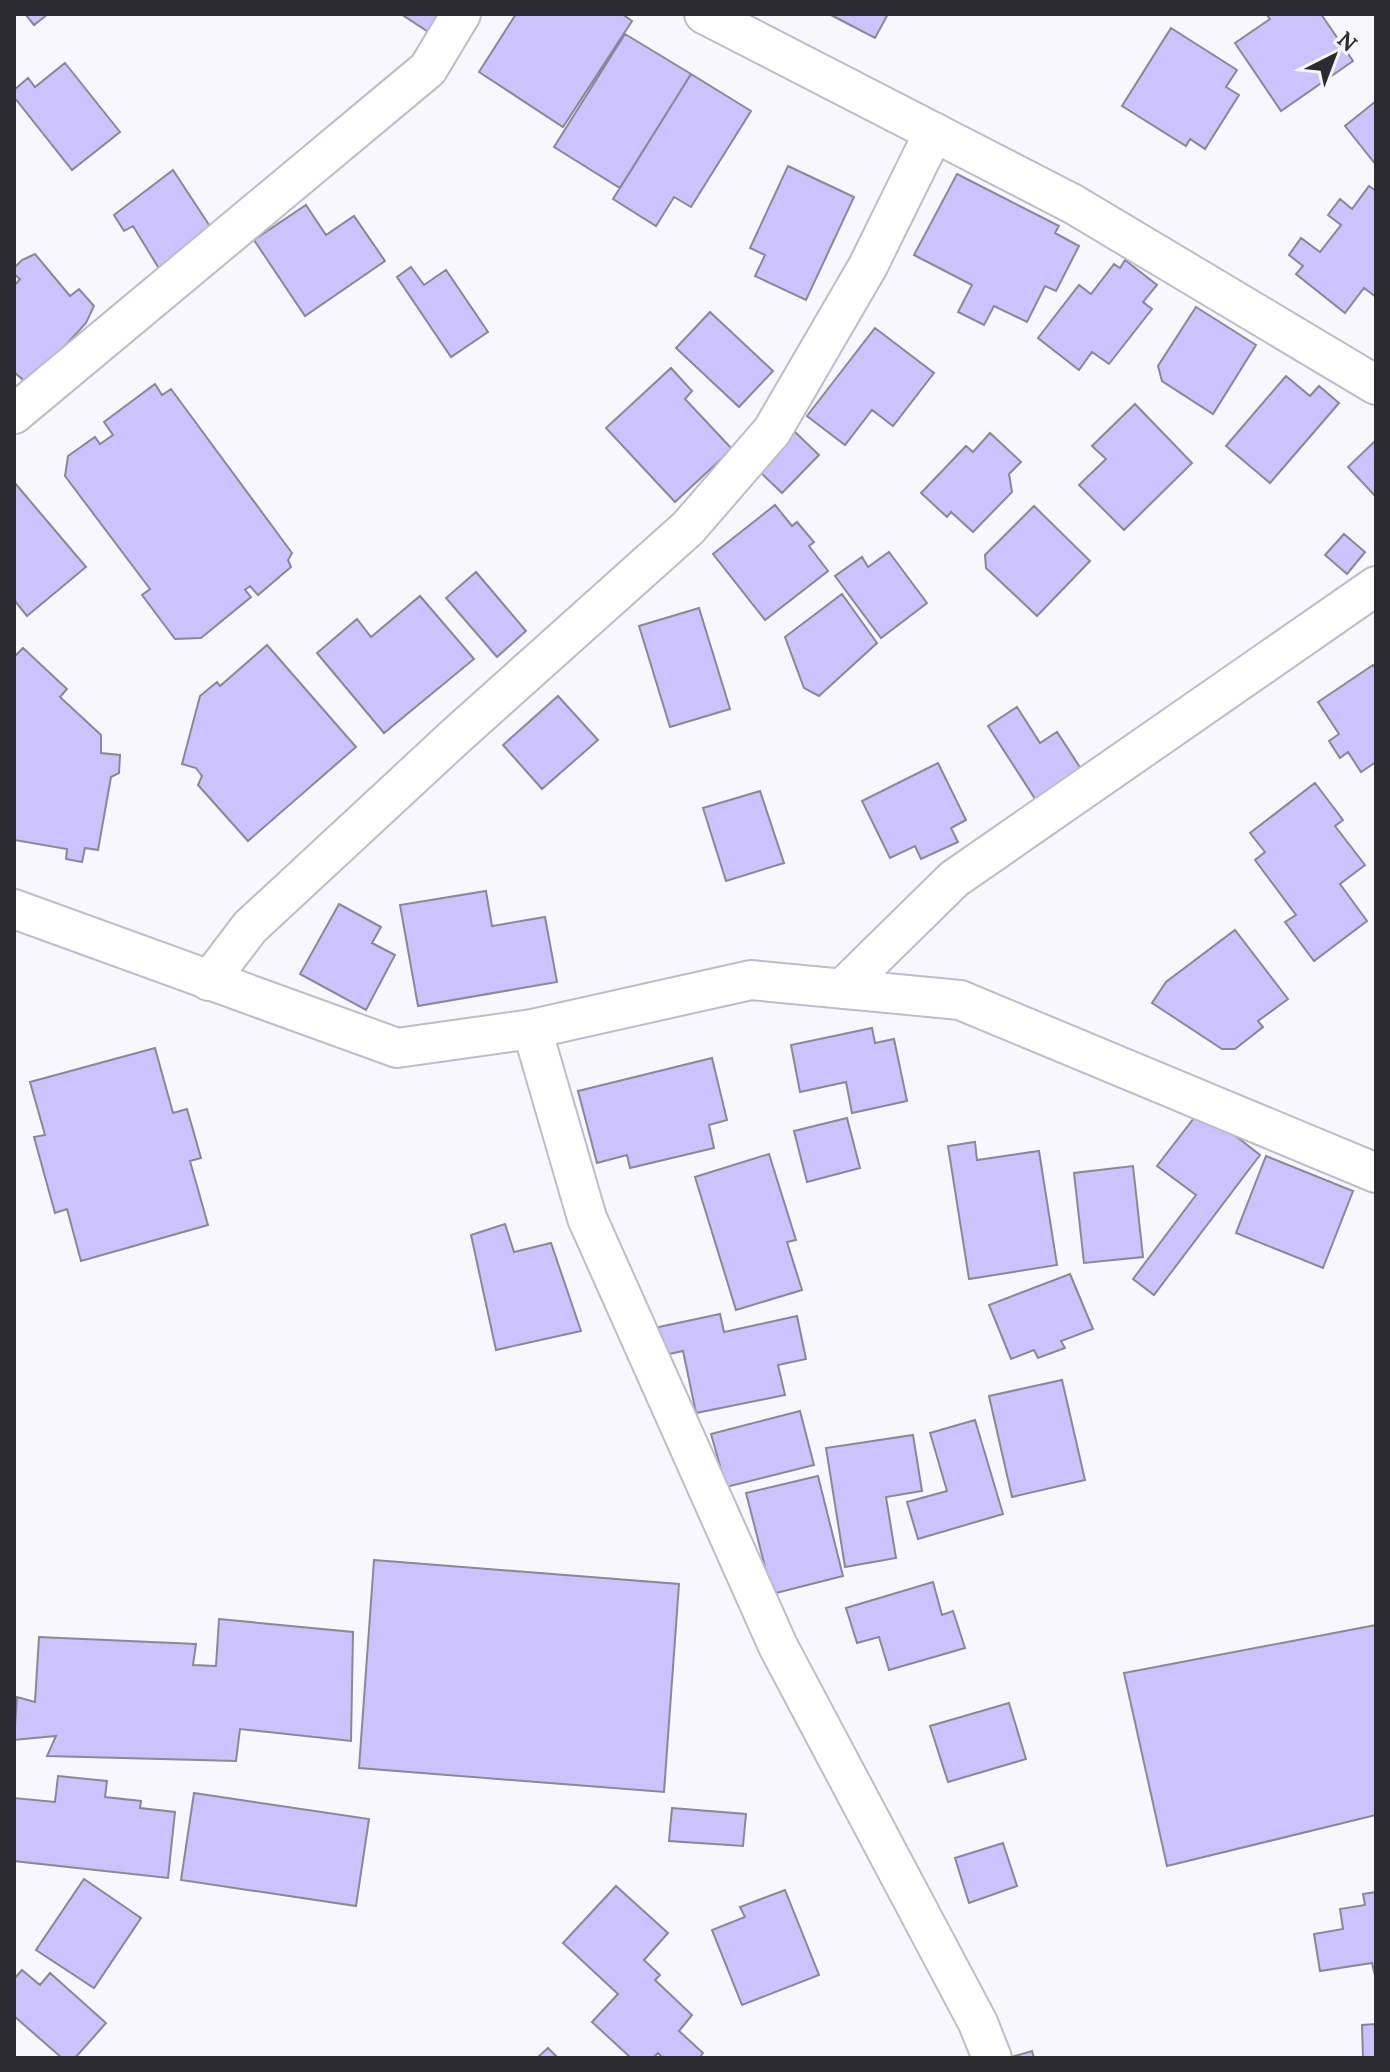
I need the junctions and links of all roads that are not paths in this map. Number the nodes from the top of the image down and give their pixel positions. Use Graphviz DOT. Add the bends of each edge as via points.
graph roads {
  1 [pos="461,14"];
  2 [pos="704,14"];
  3 [pos="934,132"];
  4 [pos="1376,385"];
  5 [pos="14,414"];
  6 [pos="1376,586"];
  7 [pos="14,909"];
  8 [pos="209,981"];
  9 [pos="842,989"];
  10 [pos="532,1029"];
  11 [pos="1376,1173"];
  12 [pos="992,2058"];
  1 -- 5 [label="street" via="428,69"];
  2 -- 3 [label="street"];
  3 -- 4 [label="street" via="1073,204"];
  3 -- 8 [label="street" via="868,266 772,431 688,528 250,927"];
  6 -- 9 [label="street" via="954,879"];
  7 -- 8 [label="street"];
  8 -- 10 [label="street" via="397,1048"];
  9 -- 10 [label="street" via="751,980"];
  9 -- 11 [label="street" via="960,1000"];
  10 -- 12 [label="street" via="587,1218 778,1646"];
}
